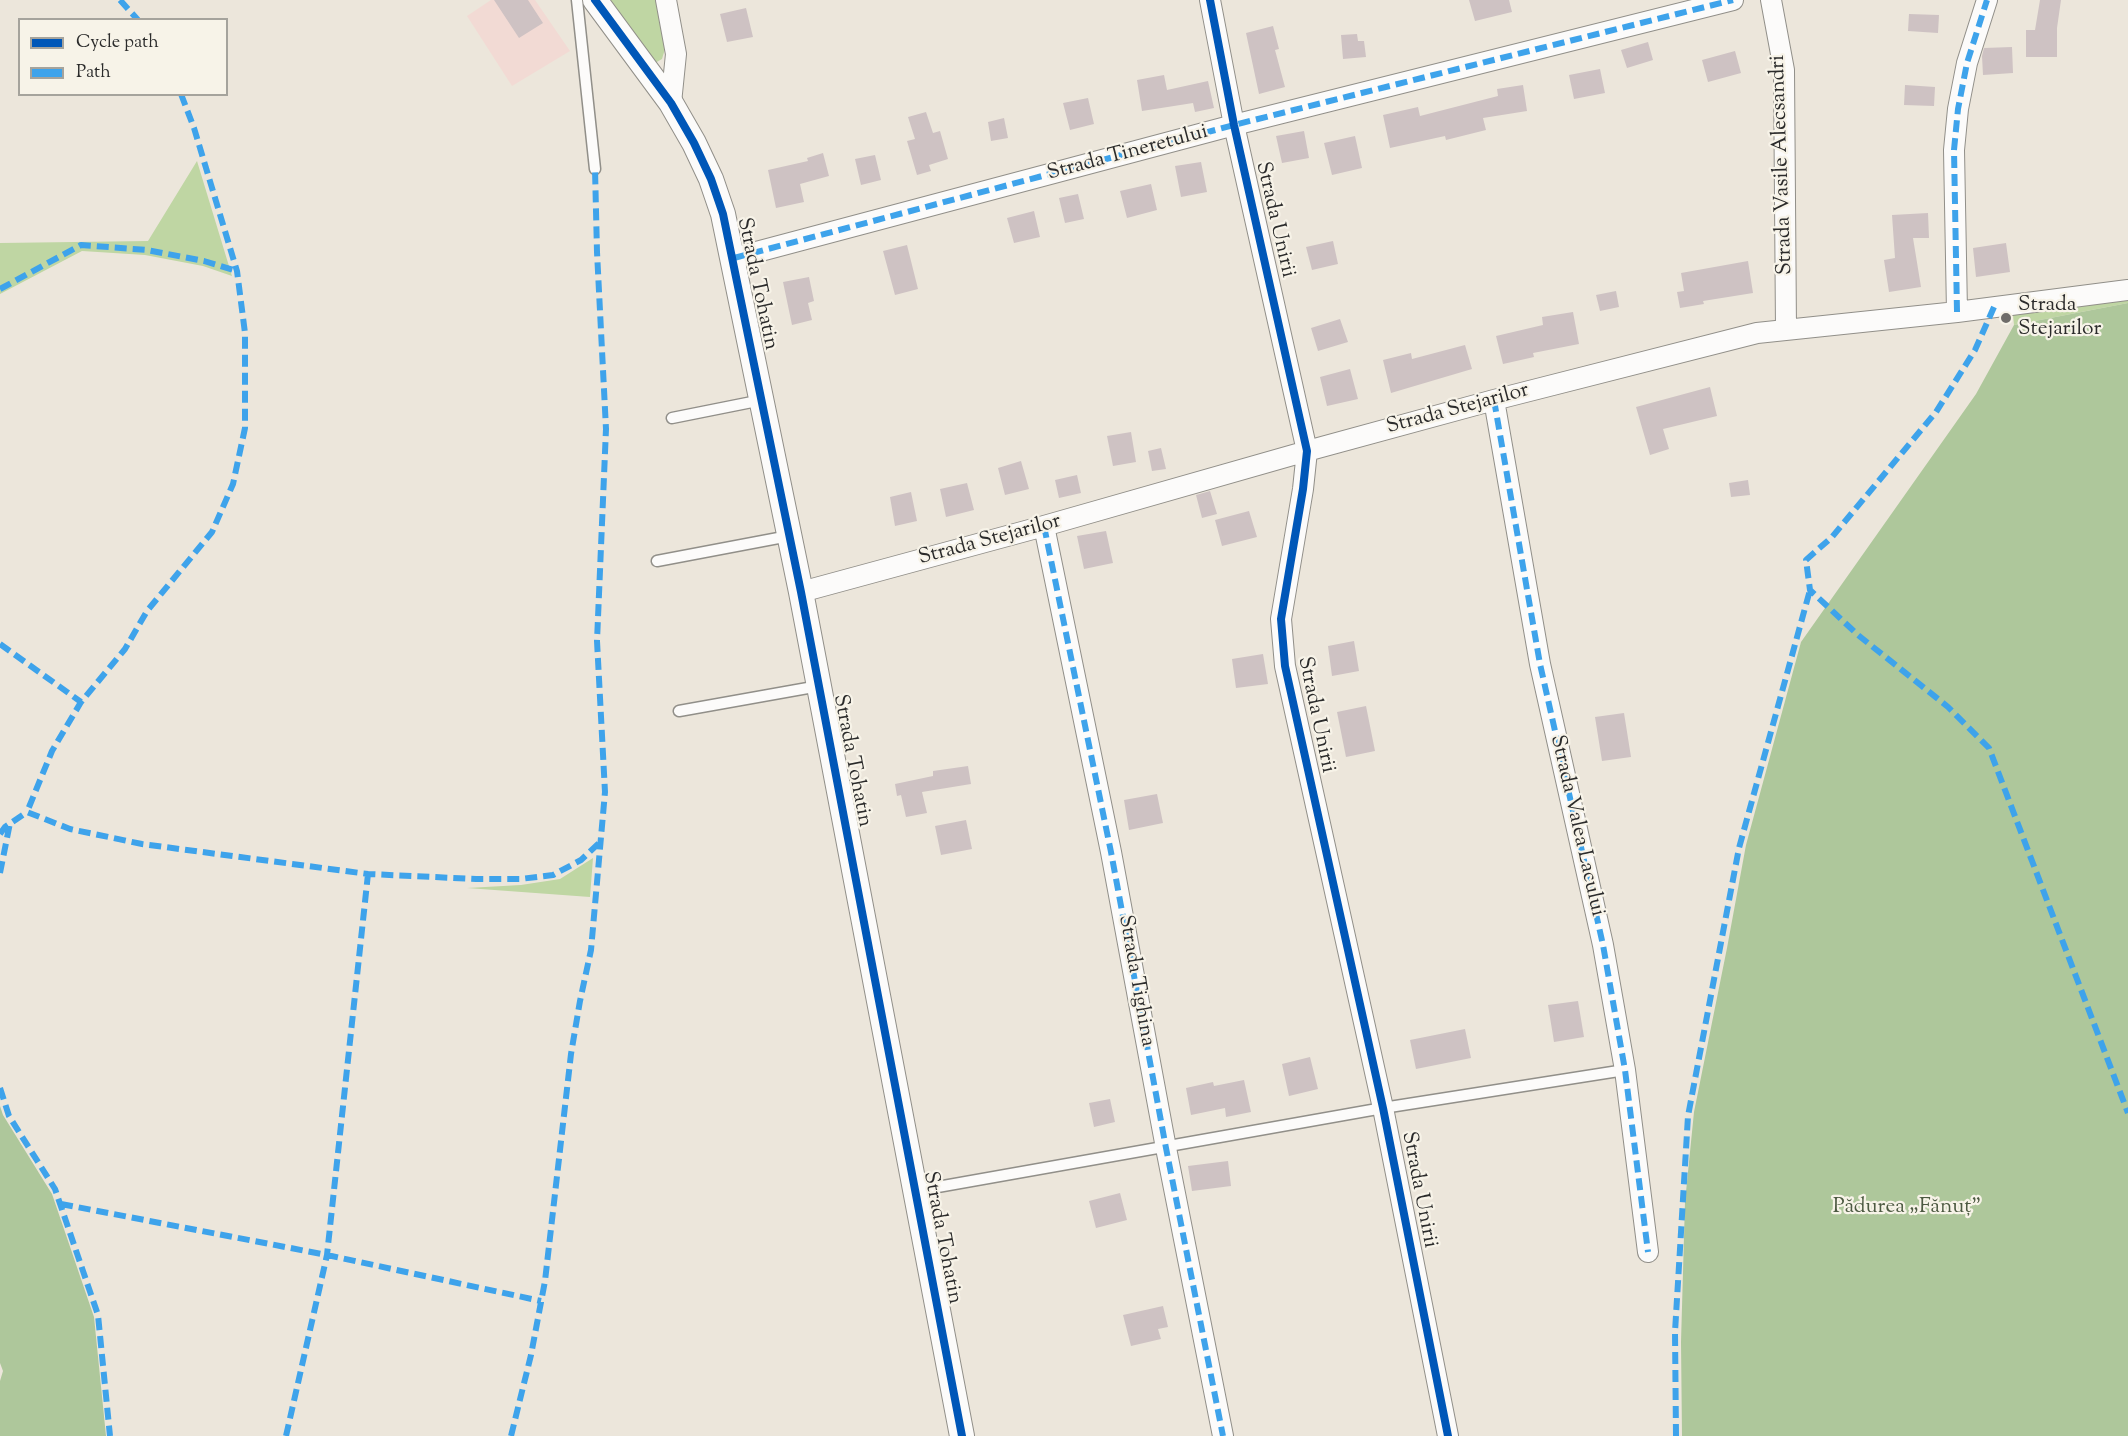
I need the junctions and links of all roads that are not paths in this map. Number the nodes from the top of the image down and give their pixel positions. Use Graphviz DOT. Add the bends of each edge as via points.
graph roads {
  1 [pos="577,0"];
  2 [pos="596,0"];
  3 [pos="666,0"];
  4 [pos="1210,0"];
  5 [pos="1733,0"];
  6 [pos="1771,0"];
  7 [pos="1987,0"];
  8 [pos="671,103"];
  9 [pos="1234,125"];
  10 [pos="595,169"];
  11 [pos="734,258"];
  12 [pos="2128,290"];
  13 [pos="1957,312"];
  14 [pos="1786,330"];
  15 [pos="762,400"];
  16 [pos="1494,400"];
  17 [pos="672,418"];
  18 [pos="1307,451"];
  19 [pos="1044,526"];
  20 [pos="790,536"];
  21 [pos="657,561"];
  22 [pos="801,592"];
  23 [pos="819,686"];
  24 [pos="679,711"];
  25 [pos="1624,1070"];
  26 [pos="1383,1108"];
  27 [pos="1166,1148"];
  28 [pos="914,1192"];
  29 [pos="1648,1252"];
  30 [pos="962,1436"];
  31 [pos="1223,1436"];
  32 [pos="1448,1436"];
  1 -- 10 [label="lane"];
  2 -- 8 [label="street, Strada Tohatin"];
  3 -- 8 [label="street" via="676,54"];
  4 -- 9 [label="street, Strada Unirii"];
  5 -- 9 [label="street, Strada Tineretului"];
  6 -- 14 [label="street, Strada Vasile Alecsandri" via="1784,70"];
  7 -- 13 [label="street" via="1967,63 1954,150"];
  8 -- 11 [label="street, Strada Tohatin" via="711,180"];
  9 -- 11 [label="street, Strada Tineretului"];
  9 -- 18 [label="street, Strada Unirii"];
  11 -- 15 [label="street, Strada Tohatin"];
  12 -- 13 [label="street, Strada Stejarilor"];
  13 -- 14 [label="street, Strada Stejarilor"];
  14 -- 16 [label="street, Strada Stejarilor" via="1757,333"];
  15 -- 17 [label="lane"];
  15 -- 20 [label="street, Strada Tohatin"];
  16 -- 18 [label="street, Strada Stejarilor"];
  16 -- 25 [label="street, Strada Valea Lacului" via="1540,664 1603,945"];
  18 -- 19 [label="street, Strada Stejarilor"];
  18 -- 26 [label="street, Strada Unirii" via="1281,619 1285,666"];
  19 -- 22 [label="street, Strada Stejarilor"];
  19 -- 27 [label="street, Strada Tighina" via="1111,852"];
  20 -- 21 [label="lane"];
  20 -- 22 [label="street, Strada Tohatin"];
  22 -- 23 [label="street, Strada Tohatin"];
  23 -- 24 [label="lane"];
  23 -- 28 [label="street, Strada Tohatin"];
  25 -- 26 [label="lane"];
  25 -- 29 [label="street, Strada Valea Lacului"];
  26 -- 27 [label="lane"];
  26 -- 32 [label="street, Strada Unirii"];
  27 -- 28 [label="lane"];
  27 -- 31 [label="street, Strada Tighina"];
  28 -- 30 [label="street, Strada Tohatin"];
}
